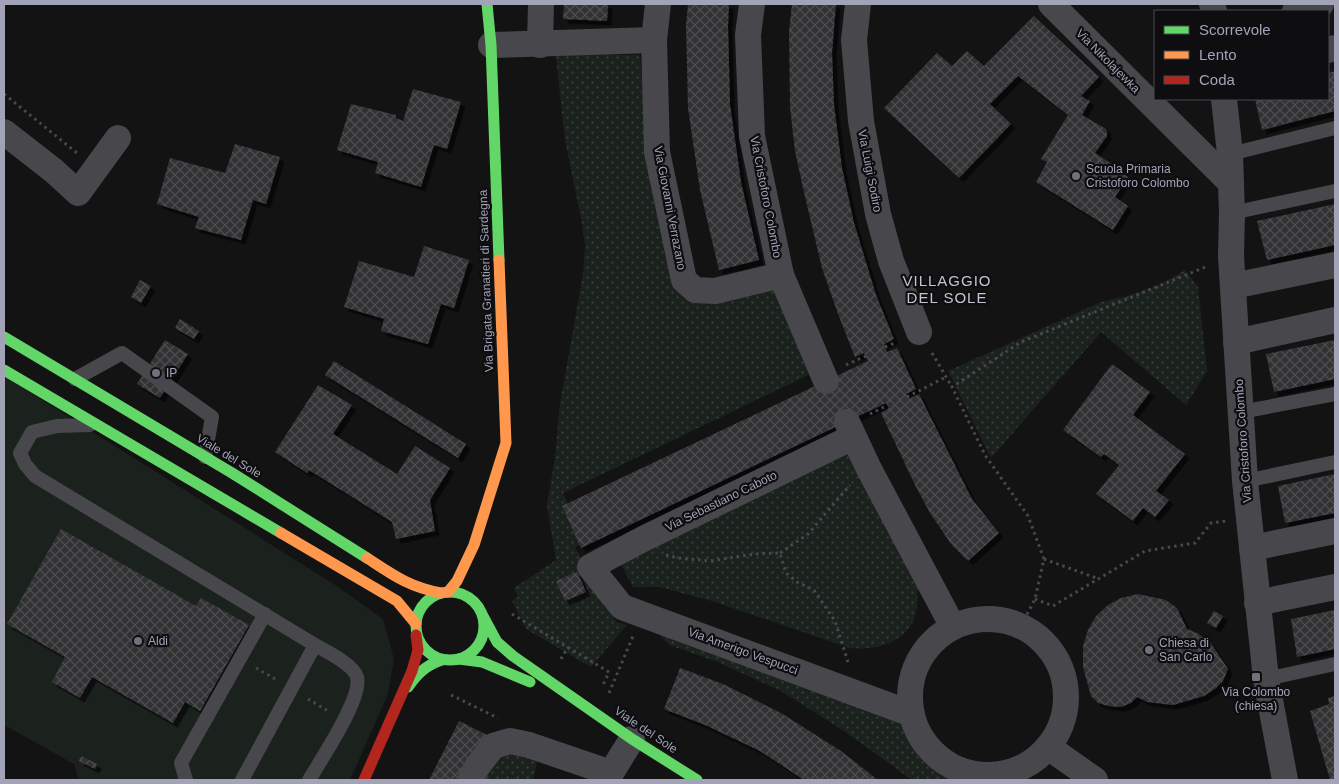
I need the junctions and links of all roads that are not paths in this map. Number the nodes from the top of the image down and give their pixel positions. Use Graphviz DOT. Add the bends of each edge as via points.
graph roads {
  1 [pos="487,4"];
  2 [pos="540,4"];
  3 [pos="658,4"];
  4 [pos="752,4"];
  5 [pos="858,4"];
  6 [pos="1051,4"];
  7 [pos="1321,4"];
  8 [pos="1299,10"];
  9 [pos="654,40"];
  10 [pos="540,44"];
  11 [pos="491,45"];
  12 [pos="1224,100"];
  13 [pos="1335,128"];
  14 [pos="4,132"];
  15 [pos="111,148"];
  16 [pos="1230,154"];
  17 [pos="1230,182"];
  18 [pos="1335,191"];
  19 [pos="1232,213"];
  20 [pos="1335,265"];
  21 [pos="782,275"];
  22 [pos="1233,286"];
  23 [pos="1335,320"];
  24 [pos="919,332"];
  25 [pos="4,337"];
  26 [pos="1236,342"];
  27 [pos="4,370"];
  28 [pos="75,379"];
  29 [pos="826,381"];
  30 [pos="1335,394"];
  31 [pos="1241,412"];
  32 [pos="97,425"];
  33 [pos="205,457"];
  34 [pos="1335,462"];
  35 [pos="1245,481"];
  36 [pos="1335,531"];
  37 [pos="1252,548"];
  38 [pos="471,552"];
  39 [pos="590,567"];
  40 [pos="1335,587"];
  41 [pos="444,592"];
  42 [pos="470,598"];
  43 [pos="1257,602"];
  44 [pos="265,614"];
  45 [pos="482,616"];
  46 [pos="953,627"];
  47 [pos="416,629"];
  48 [pos="315,645"];
  49 [pos="459,659"];
  50 [pos="442,660"];
  51 [pos="1335,664"];
  52 [pos="1266,679"];
  53 [pos="580,702"];
  54 [pos="397,705"];
  55 [pos="912,714"];
  56 [pos="632,739"];
  57 [pos="1048,747"];
  58 [pos="610,776"];
  59 [pos="186,780"];
  60 [pos="242,780"];
  61 [pos="309,780"];
  62 [pos="364,780"];
  63 [pos="470,780"];
  64 [pos="697,780"];
  65 [pos="1095,780"];
  66 [pos="1285,780"];
  1 -- 11 [label="main road, Via Brigata Granatieri di Sardegna"];
  2 -- 10 [label="street"];
  3 -- 9 [label="street, Via Giovanni Verrazano"];
  4 -- 21 [label="street, Via Cristoforo Colombo" via="748,35 752,136"];
  5 -- 24 [label="street, Via Luigi Sodiro" via="854,40 861,122 876,205 891,261"];
  6 -- 17 [label="street, Via Nikolajewka"];
  7 -- 8 [label="street"];
  9 -- 10 [label="street"];
  9 -- 21 [label="street, Via Giovanni Verrazano" via="657,152 684,280 696,290 715,291"];
  10 -- 11 [label="street"];
  11 -- 38 [label="main road, Via Brigata Granatieri di Sardegna" via="506,443"];
  12 -- 16 [label="street, Via Cristoforo Colombo"];
  13 -- 16 [label="lane"];
  14 -- 15 [label="street" via="78,193"];
  16 -- 17 [label="street, Via Cristoforo Colombo"];
  17 -- 19 [label="street, Via Cristoforo Colombo"];
  18 -- 19 [label="lane"];
  19 -- 22 [label="street, Via Cristoforo Colombo"];
  20 -- 22 [label="street"];
  21 -- 29 [label="street, Via Cristoforo Colombo"];
  22 -- 26 [label="street, Via Cristoforo Colombo"];
  23 -- 26 [label="street"];
  25 -- 28 [label="main road, Viale del Sole"];
  26 -- 31 [label="street, Via Cristoforo Colombo"];
  27 -- 32 [label="main road"];
  28 -- 33 [label="main road, Viale del Sole"];
  28 -- 33 [label="lane" via="122,353 212,417"];
  30 -- 31 [label="lane"];
  31 -- 35 [label="street, Via Cristoforo Colombo"];
  32 -- 44 [label="lane" via="57,426 32,432 20,453 35,476"];
  32 -- 47 [label="main road" via="372,585 397,601"];
  33 -- 41 [label="main road, Viale del Sole" via="402,580 420,589"];
  34 -- 35 [label="lane"];
  35 -- 37 [label="street, Via Cristoforo Colombo"];
  36 -- 37 [label="street"];
  37 -- 43 [label="street, Via Cristoforo Colombo"];
  38 -- 41 [label="main road, Via Brigata Granatieri di Sardegna" via="455,584"];
  38 -- 42 [label="main road, Via Brigata Granatieri di Sardegna" via="467,574"];
  39 -- 46 [label="street, Via Sebastiano Caboto" via="850,429"];
  39 -- 55 [label="street, Via Amerigo Vespucci" via="622,607"];
  40 -- 43 [label="street"];
  41 -- 42 [label="main road" via="456,592"];
  41 -- 47 [label="main road" via="423,604"];
  42 -- 45 [label="main road"];
  43 -- 52 [label="street, Via Cristoforo Colombo"];
  44 -- 48 [label="lane"];
  44 -- 59 [label="lane" via="181,763"];
  45 -- 49 [label="main road" via="484,629 480,642 472,653"];
  45 -- 53 [label="main road, Viale del Sole" via="496,642"];
  46 -- 55 [label="street" via="932,642 917,664 910,688"];
  46 -- 57 [label="street" via="975,620 999,619 1021,626 1041,639 1056,658 1064,680 1066,704 1060,727"];
  47 -- 50 [label="main road" via="426,651"];
  47 -- 54 [label="main road" via="416,659"];
  48 -- 60 [label="lane"];
  48 -- 61 [label="lane" via="347,664 357,677 357,693"];
  49 -- 50 [label="main road"];
  49 -- 53 [label="main road, Viale del Sole" via="482,662"];
  50 -- 54 [label="main road" via="429,663 420,671"];
  51 -- 52 [label="lane"];
  52 -- 66 [label="street, Via Cristoforo Colombo"];
  53 -- 56 [label="main road, Viale del Sole"];
  54 -- 62 [label="main road"];
  55 -- 57 [label="street" via="921,737 936,756 958,769 982,775 1006,773 1029,764"];
  56 -- 58 [label="street"];
  56 -- 64 [label="main road, Viale del Sole"];
  57 -- 65 [label="street"];
  58 -- 63 [label="street" via="529,744 510,741 493,746"];
}
